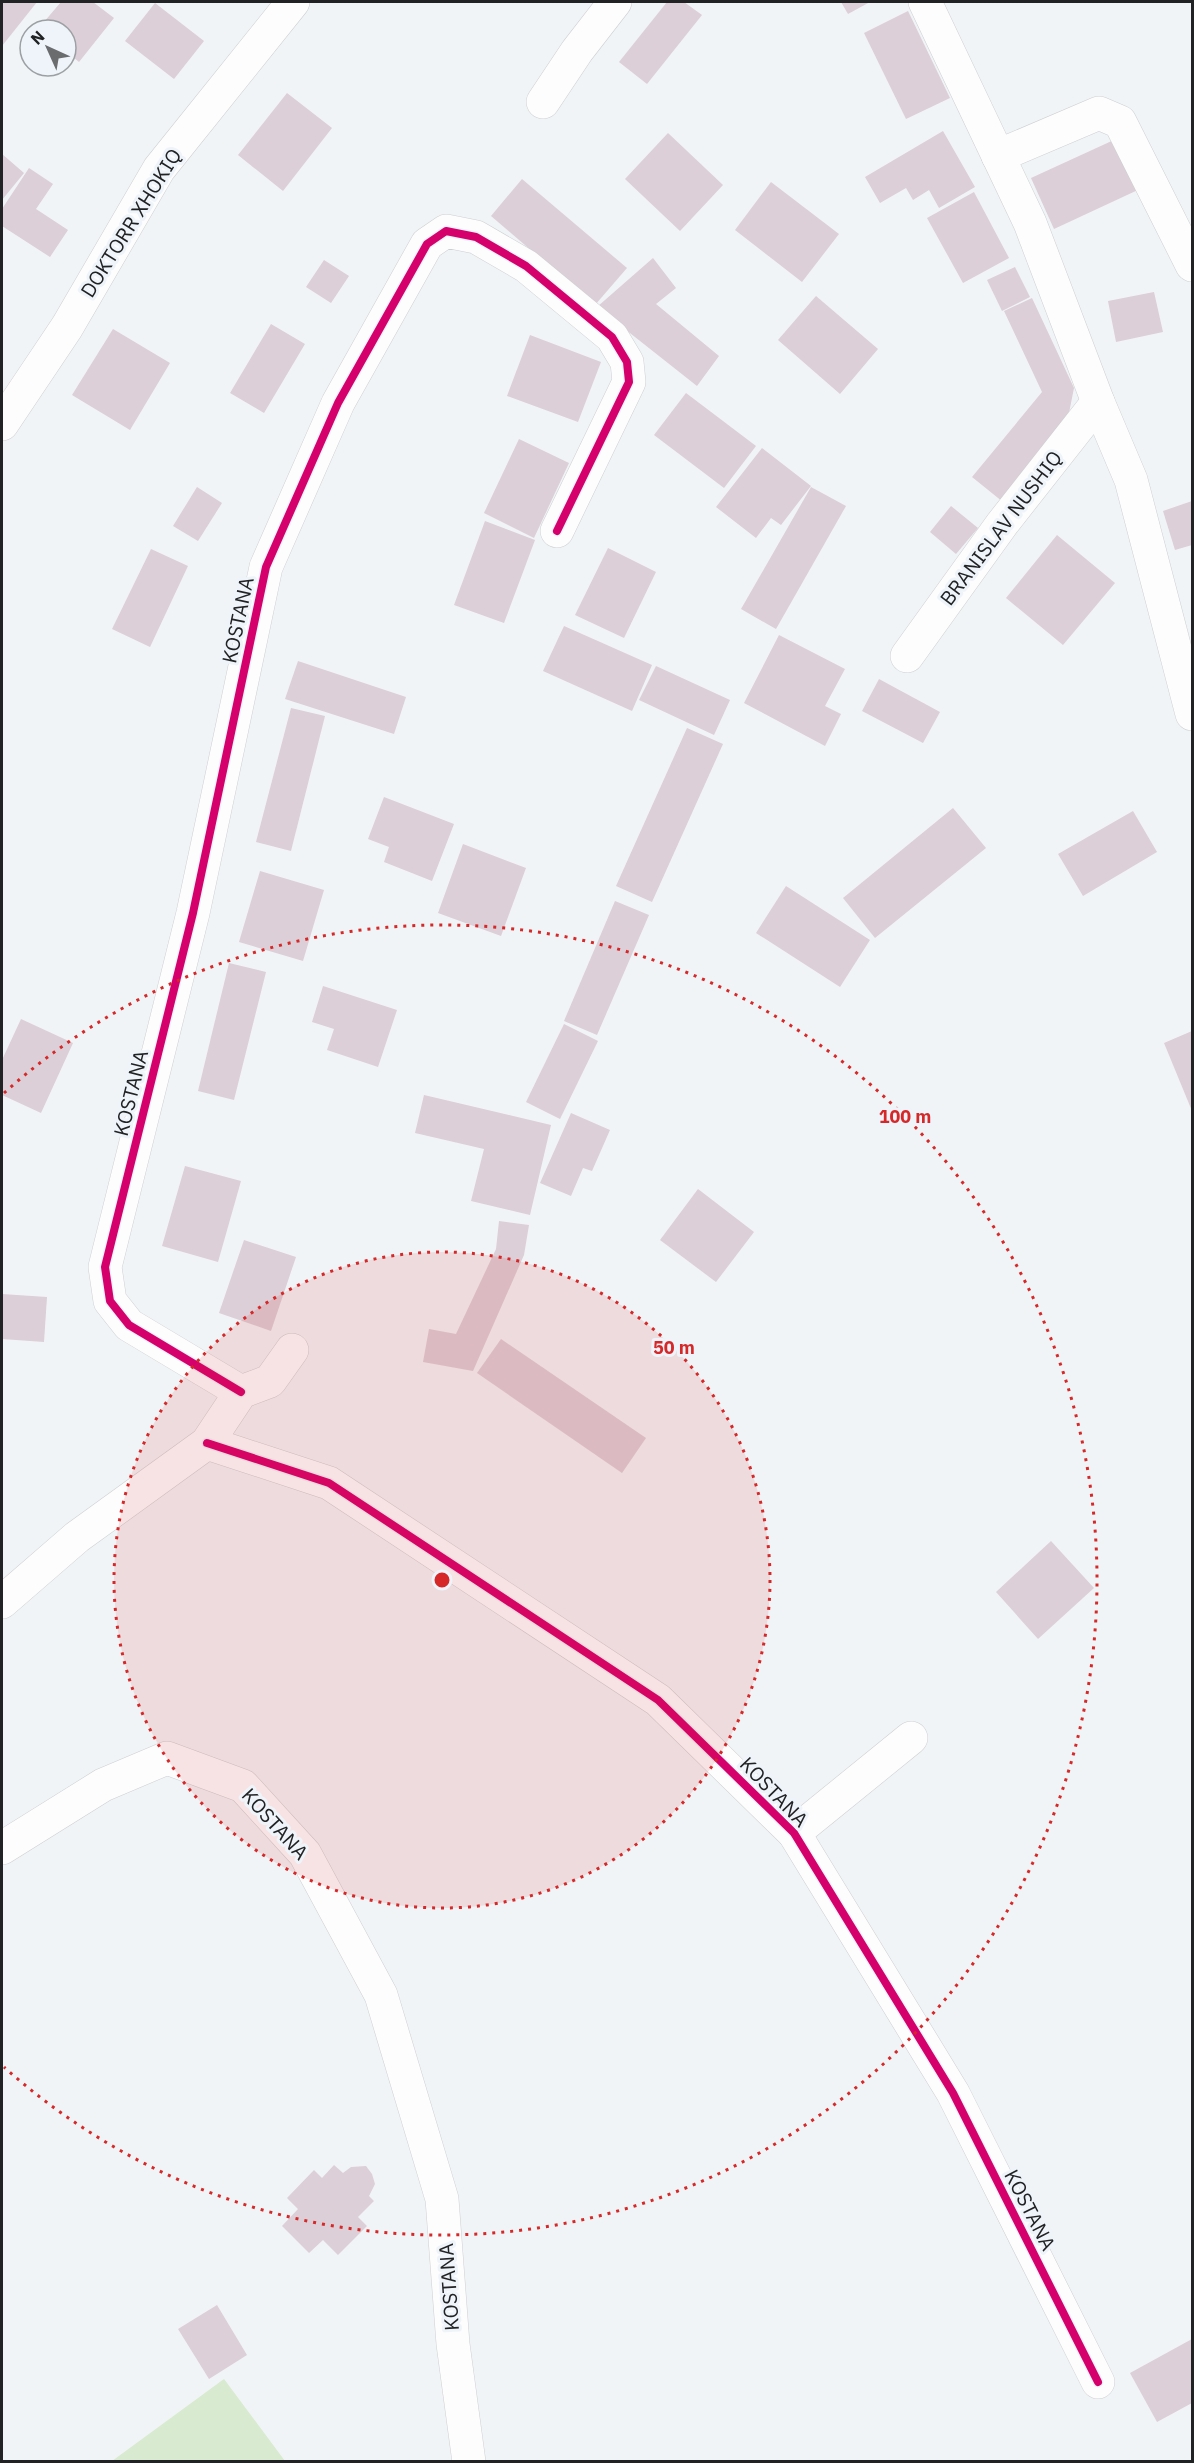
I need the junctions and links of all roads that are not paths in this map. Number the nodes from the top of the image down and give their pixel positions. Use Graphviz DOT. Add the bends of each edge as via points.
graph roads {
  1 [pos="293,2"];
  2 [pos="615,2"];
  3 [pos="925,2"];
  4 [pos="543,102"];
  5 [pos="998,156"];
  6 [pos="1192,265"];
  7 [pos="1098,402"];
  8 [pos="2,424"];
  9 [pos="557,531"];
  10 [pos="907,656"];
  11 [pos="1192,714"];
  12 [pos="292,1350"];
  13 [pos="241,1392"];
  14 [pos="207,1443"];
  15 [pos="2,1602"];
  16 [pos="911,1738"];
  17 [pos="794,1833"];
  18 [pos="2,1848"];
  19 [pos="1098,2382"];
  20 [pos="469,2462"];
  1 -- 8 [label="street, DOKTORR XHOKIQ" via="159,170 68,327"];
  2 -- 4 [label="street"];
  3 -- 5 [label="street"];
  5 -- 6 [label="street" via="1099,113 1120,122"];
  5 -- 7 [label="street" via="1030,223"];
  7 -- 10 [label="street, BRANISLAV NUSHIQ" via="1002,524"];
  7 -- 11 [label="street" via="1131,480"];
  9 -- 13 [label="street, KOSTANA" via="630,382 627,362 612,337 526,266 476,237 446,231 427,244 338,403 266,567 194,913 105,1267 110,1301 129,1325"];
  12 -- 13 [label="street" via="270,1381"];
  13 -- 14 [label="street"];
  14 -- 15 [label="street" via="76,1537"];
  14 -- 17 [label="street, KOSTANA" via="329,1483 658,1700"];
  16 -- 17 [label="street, KOSTANA"];
  17 -- 19 [label="street, KOSTANA" via="953,2094"];
  18 -- 20 [label="street, KOSTANA" via="103,1785 167,1758 243,1786 305,1854 381,1995 442,2199 453,2344"];
}
